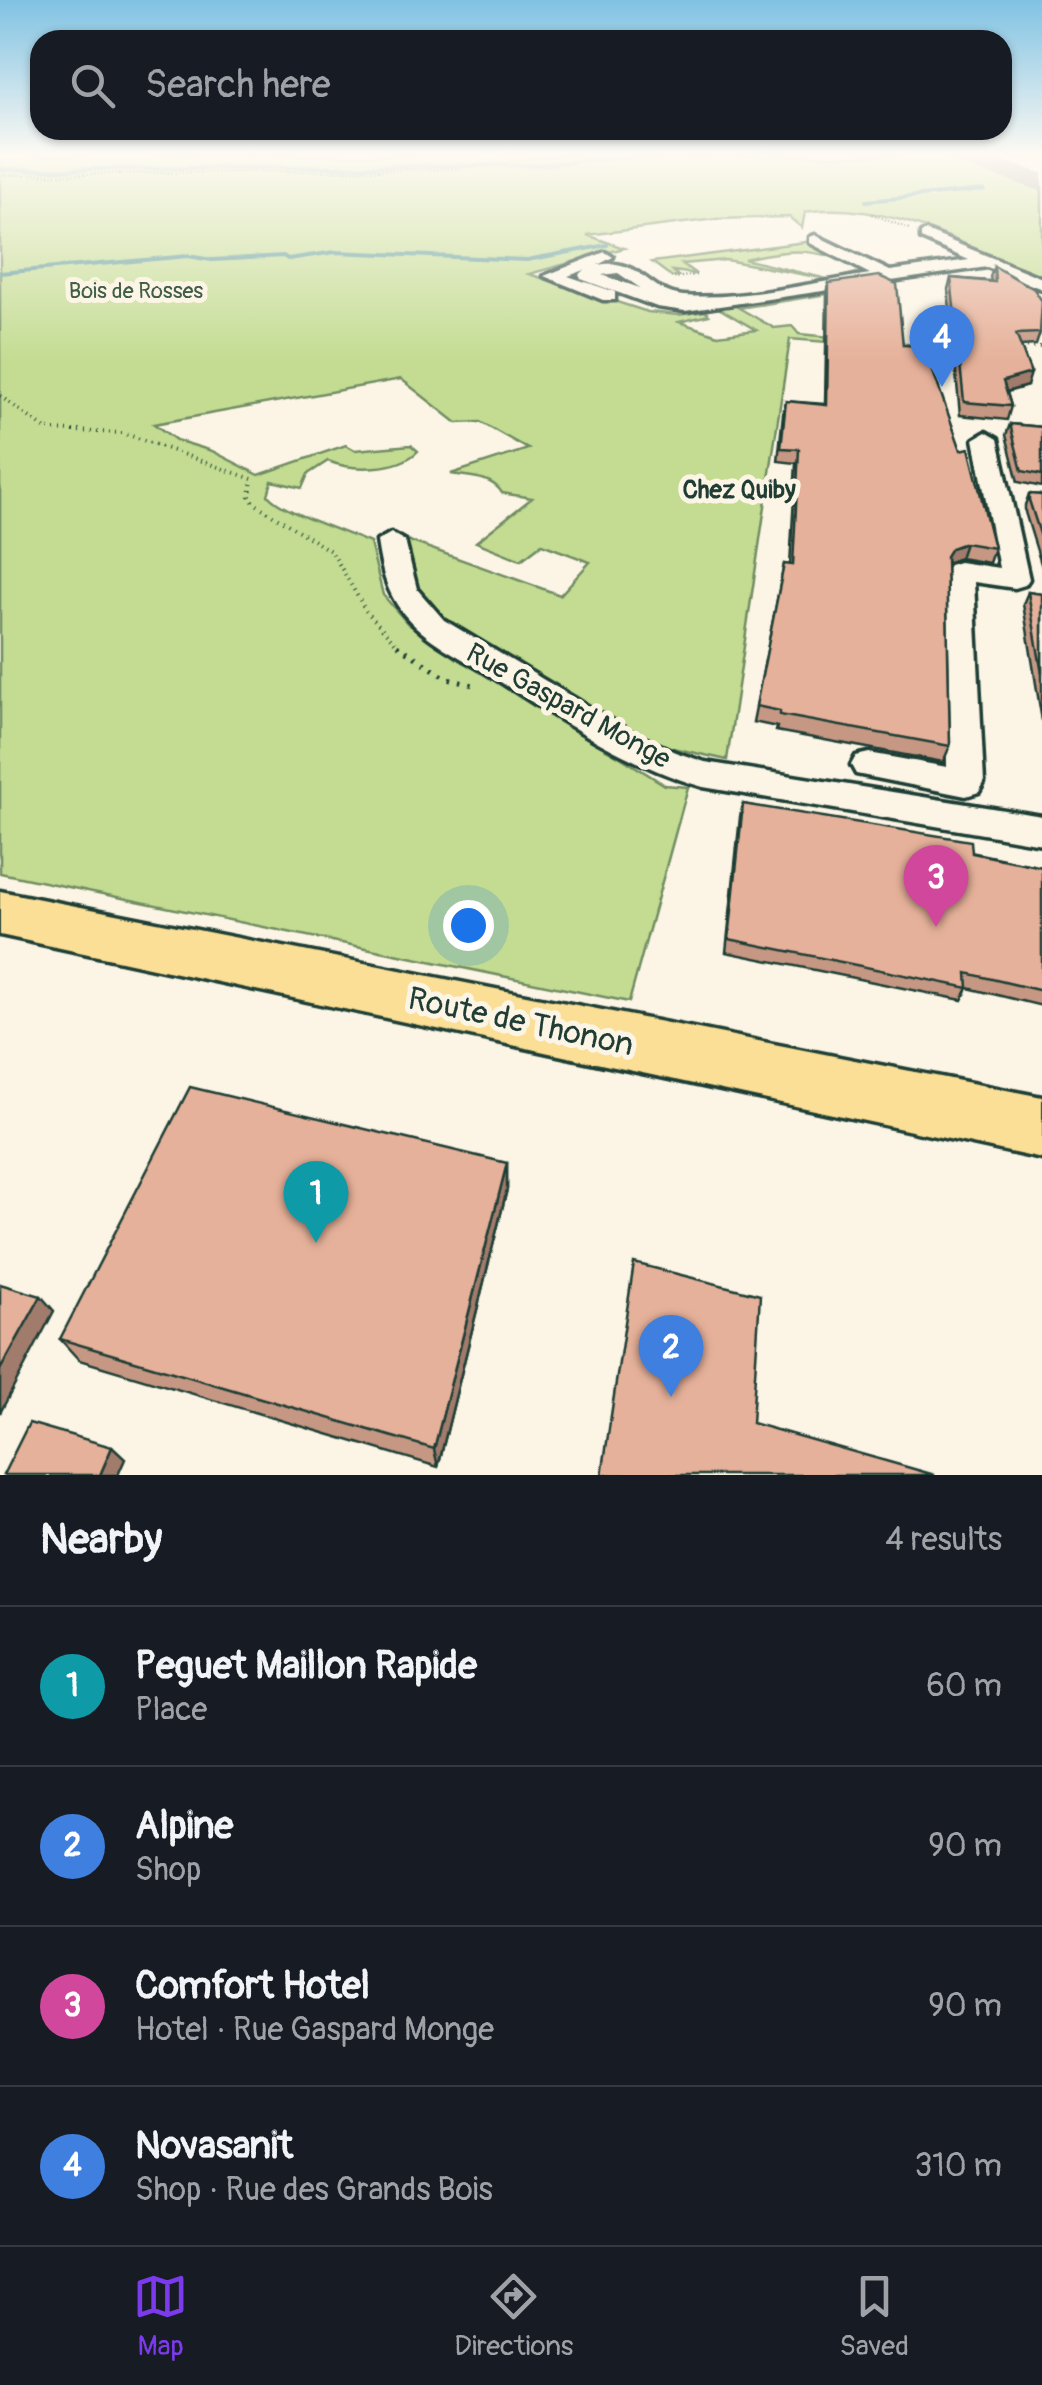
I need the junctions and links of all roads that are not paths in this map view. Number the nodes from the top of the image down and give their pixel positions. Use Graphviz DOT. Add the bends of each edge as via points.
graph roads {
  1 [pos="926,236"];
  2 [pos="815,240"];
  3 [pos="988,262"];
  4 [pos="777,272"];
  5 [pos="888,276"];
  6 [pos="630,280"];
  7 [pos="1042,284"];
  8 [pos="820,285"];
  9 [pos="666,304"];
  10 [pos="709,305"];
  11 [pos="986,439"];
  12 [pos="391,542"];
  13 [pos="869,765"];
  14 [pos="1042,830"];
  15 [pos="0,914"];
  16 [pos="1042,1128"];
  1 -- 3 [label="street"];
  2 -- 5 [label="street"];
  3 -- 5 [label="street"];
  3 -- 7 [label="street"];
  4 -- 8 [label="street"];
  5 -- 8 [label="street"];
  6 -- 9 [label="street"];
  6 -- 9 [label="street" via="621,267 587,274"];
  6 -- 10 [label="street" via="665,297"];
  8 -- 10 [label="street" via="758,291"];
  9 -- 10 [label="street"];
  10 -- 10 [label="street" via="674,292 664,274 640,259 612,256 552,276 660,312"];
  11 -- 13 [label="street" via="1011,492 1015,578 959,571 966,783"];
  12 -- 14 [label="street, Rue Gaspard Monge" via="398,580 433,627 652,756 726,778"];
  15 -- 16 [label="main road, Route de Thonon"];
}
